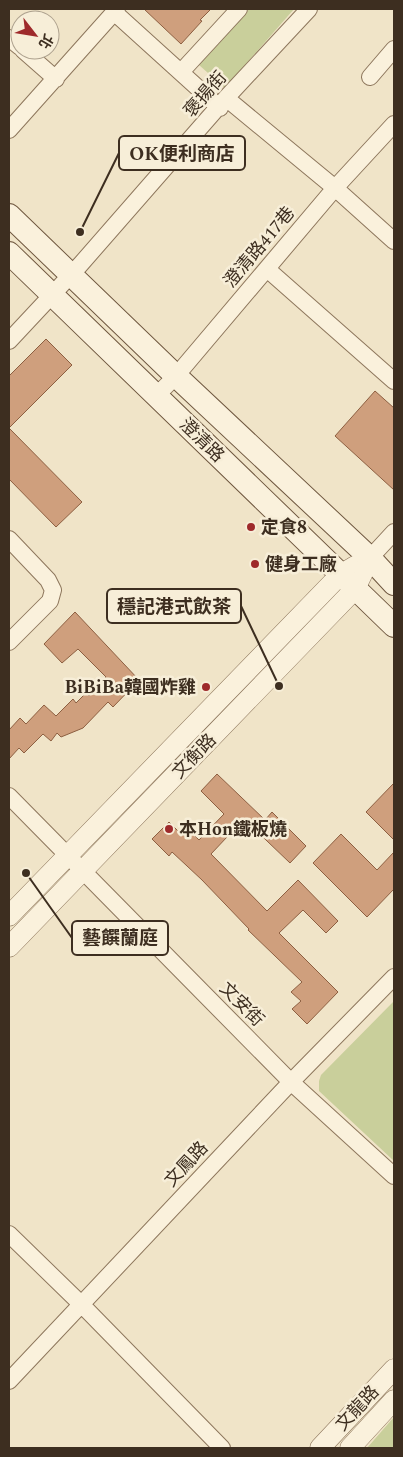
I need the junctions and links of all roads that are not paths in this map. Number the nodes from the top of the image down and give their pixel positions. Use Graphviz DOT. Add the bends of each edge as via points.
graph roads {
  1 [pos="239,9"];
  2 [pos="309,9"];
  3 [pos="116,10"];
  4 [pos="394,49"];
  5 [pos="34,60"];
  6 [pos="181,72"];
  7 [pos="370,77"];
  8 [pos="56,79"];
  9 [pos="223,103"];
  10 [pos="394,124"];
  11 [pos="9,130"];
  12 [pos="335,188"];
  13 [pos="9,215"];
  14 [pos="394,241"];
  15 [pos="9,254"];
  16 [pos="267,269"];
  17 [pos="71,274"];
  18 [pos="52,295"];
  19 [pos="9,341"];
  20 [pos="176,376"];
  21 [pos="394,381"];
  22 [pos="156,396"];
  23 [pos="394,532"];
  24 [pos="9,539"];
  25 [pos="370,558"];
  26 [pos="348,582"];
  27 [pos="394,584"];
  28 [pos="394,626"];
  29 [pos="9,642"];
  30 [pos="9,796"];
  31 [pos="67,855"];
  32 [pos="83,871"];
  33 [pos="9,916"];
  34 [pos="9,947"];
  35 [pos="394,977"];
  36 [pos="291,1082"];
  37 [pos="394,1176"];
  38 [pos="9,1234"];
  39 [pos="82,1305"];
  40 [pos="394,1369"];
  41 [pos="9,1381"];
  42 [pos="394,1400"];
  43 [pos="222,1448"];
  44 [pos="320,1448"];
  45 [pos="350,1448"];
  1 -- 6 [label="street"];
  2 -- 9 [label="street, 褒揚街"];
  3 -- 6 [label="street"];
  3 -- 8 [label="street"];
  4 -- 7 [label="street"];
  5 -- 8 [label="street"];
  6 -- 9 [label="street"];
  8 -- 11 [label="street"];
  9 -- 12 [label="street"];
  9 -- 17 [label="street, 褒揚街"];
  10 -- 12 [label="street, 澄清路417巷"];
  12 -- 14 [label="street"];
  12 -- 16 [label="street, 澄清路417巷"];
  13 -- 17 [label="main road, 澄清路"];
  15 -- 18 [label="main road, 澄清路"];
  16 -- 20 [label="street, 澄清路417巷"];
  16 -- 21 [label="street"];
  17 -- 18 [label="street, 褒揚街"];
  17 -- 20 [label="main road, 澄清路"];
  18 -- 19 [label="street, 褒揚街"];
  18 -- 22 [label="main road, 澄清路"];
  20 -- 22 [label="street, 澄清路417巷"];
  20 -- 25 [label="main road, 澄清路"];
  22 -- 26 [label="main road, 澄清路"];
  23 -- 25 [label="street"];
  24 -- 29 [label="street" via="54,590 50,601"];
  25 -- 26 [label="street"];
  25 -- 27 [label="main road, 澄清路"];
  26 -- 28 [label="main road, 澄清路"];
  26 -- 31 [label="street, 文衡路"];
  26 -- 32 [label="street, 文衡路"];
  30 -- 31 [label="street, 文安街"];
  31 -- 32 [label="street, 文安街"];
  31 -- 33 [label="street, 文衡路"];
  32 -- 34 [label="street, 文衡路"];
  32 -- 36 [label="street, 文安街"];
  35 -- 36 [label="street, 文鳳路"];
  36 -- 37 [label="street, 文安街"];
  36 -- 39 [label="street, 文鳳路"];
  38 -- 39 [label="street"];
  39 -- 41 [label="street, 文鳳路"];
  39 -- 43 [label="street"];
  40 -- 44 [label="street, 文龍路"];
  42 -- 45 [label="street, 文龍路"];
}
